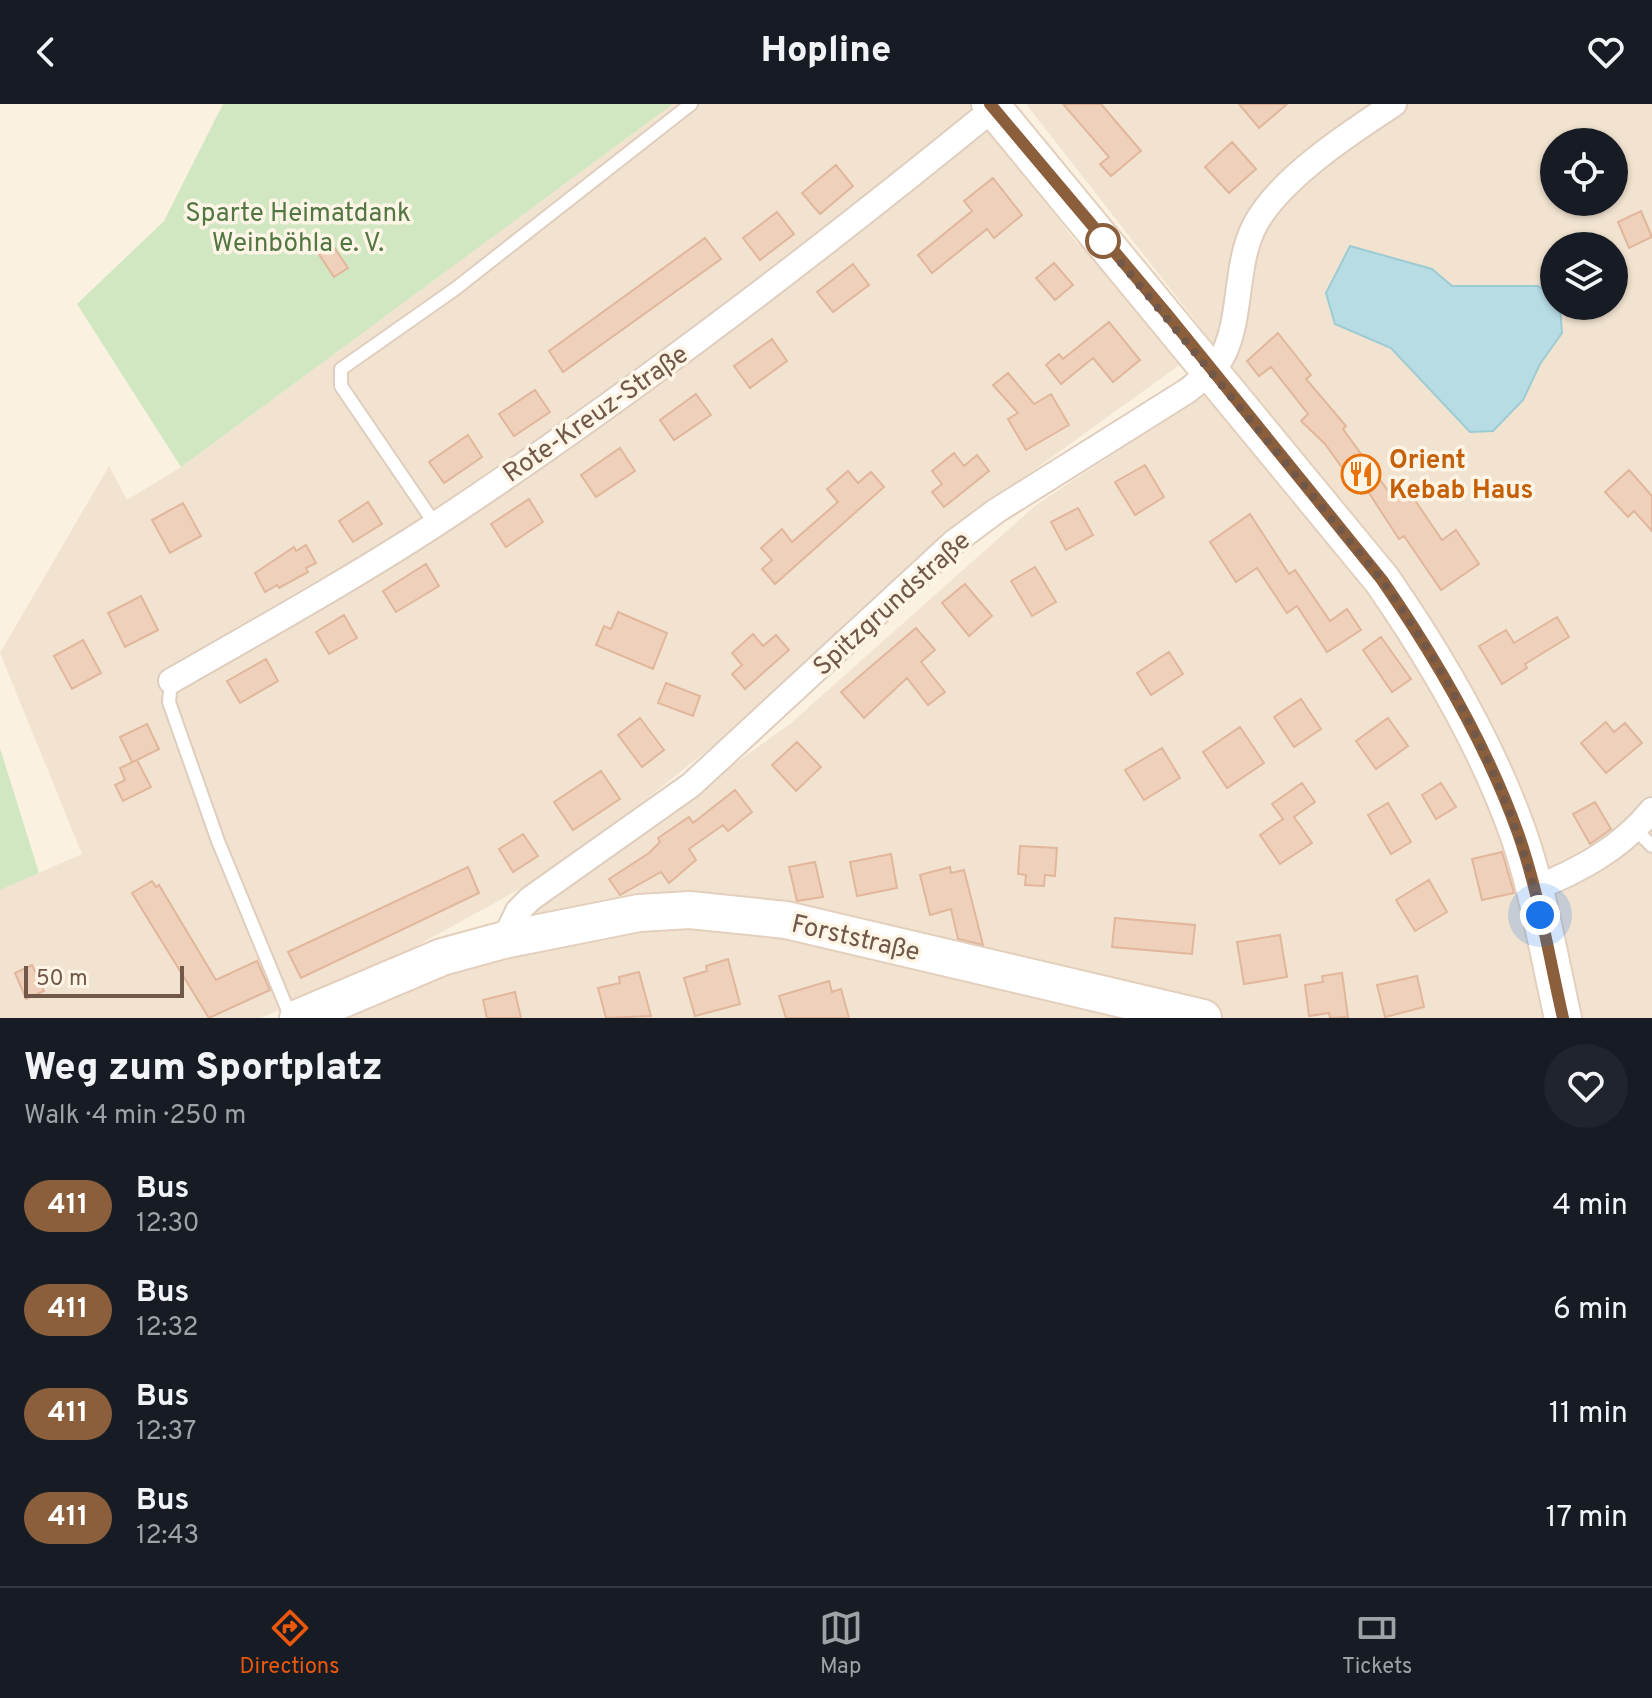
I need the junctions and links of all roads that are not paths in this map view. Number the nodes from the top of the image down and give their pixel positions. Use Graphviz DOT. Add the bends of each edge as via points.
graph roads {
  1 [pos="691,104"];
  2 [pos="1394,104"];
  3 [pos="992,106"];
  4 [pos="1210,372"];
  5 [pos="435,524"];
  6 [pos="171,681"];
  7 [pos="1652,810"];
  8 [pos="1644,838"];
  9 [pos="1534,889"];
  10 [pos="504,940"];
  11 [pos="291,1018"];
  12 [pos="298,1018"];
  13 [pos="1203,1018"];
  14 [pos="1563,1018"];
  1 -- 5 [label="lane" via="455,289 341,369 341,386"];
  2 -- 4 [label="street, Spitzgrundstraße" via="1324,151 1260,217 1247,247 1225,351"];
  3 -- 4 [label="street"];
  3 -- 5 [label="street, Rote-Kreuz-Straße" via="806,261"];
  4 -- 9 [label="street" via="1405,613 1500,785"];
  4 -- 10 [label="street, Spitzgrundstraße" via="953,543 691,785 530,899"];
  5 -- 6 [label="street, Rote-Kreuz-Straße"];
  6 -- 11 [label="lane" via="169,702 213,826"];
  7 -- 8 [label="street"];
  8 -- 9 [label="street" via="1625,841"];
  9 -- 14 [label="street"];
  10 -- 12 [label="street" via="442,957"];
  10 -- 13 [label="street, Forststraße" via="639,913 716,911 786,920"];
}
